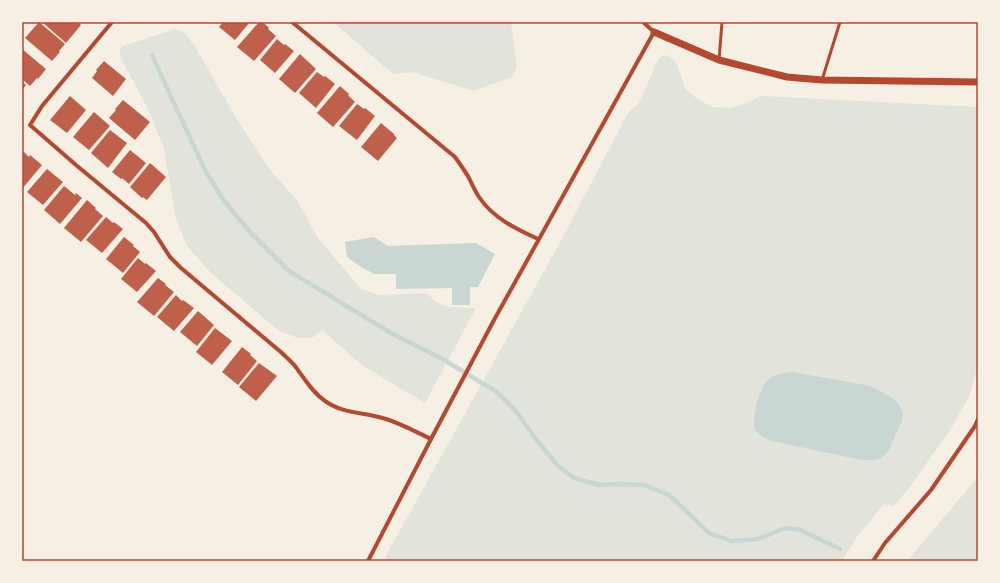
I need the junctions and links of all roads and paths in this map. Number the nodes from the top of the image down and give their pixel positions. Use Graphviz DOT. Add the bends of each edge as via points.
graph roads {
  1 [pos="112,22"];
  2 [pos="292,22"];
  3 [pos="643,22"];
  4 [pos="722,22"];
  5 [pos="840,22"];
  6 [pos="654,32"];
  7 [pos="719,60"];
  8 [pos="822,80"];
  9 [pos="978,82"];
  10 [pos="538,239"];
  11 [pos="978,419"];
  12 [pos="431,439"];
  13 [pos="368,561"];
  14 [pos="872,561"];
  1 -- 12 [label="street" via="42,106 30,125 146,223 170,257 294,364 324,401 349,412 386,419"];
  2 -- 10 [label="street" via="455,157 478,196 496,216"];
  3 -- 6 [label="street"];
  4 -- 7 [label="lane"];
  5 -- 8 [label="lane"];
  6 -- 7 [label="street"];
  6 -- 10 [label="street"];
  7 -- 8 [label="street" via="787,77"];
  8 -- 9 [label="street"];
  10 -- 12 [label="street"];
  11 -- 14 [label="street" via="931,490"];
  12 -- 13 [label="street"];
}
